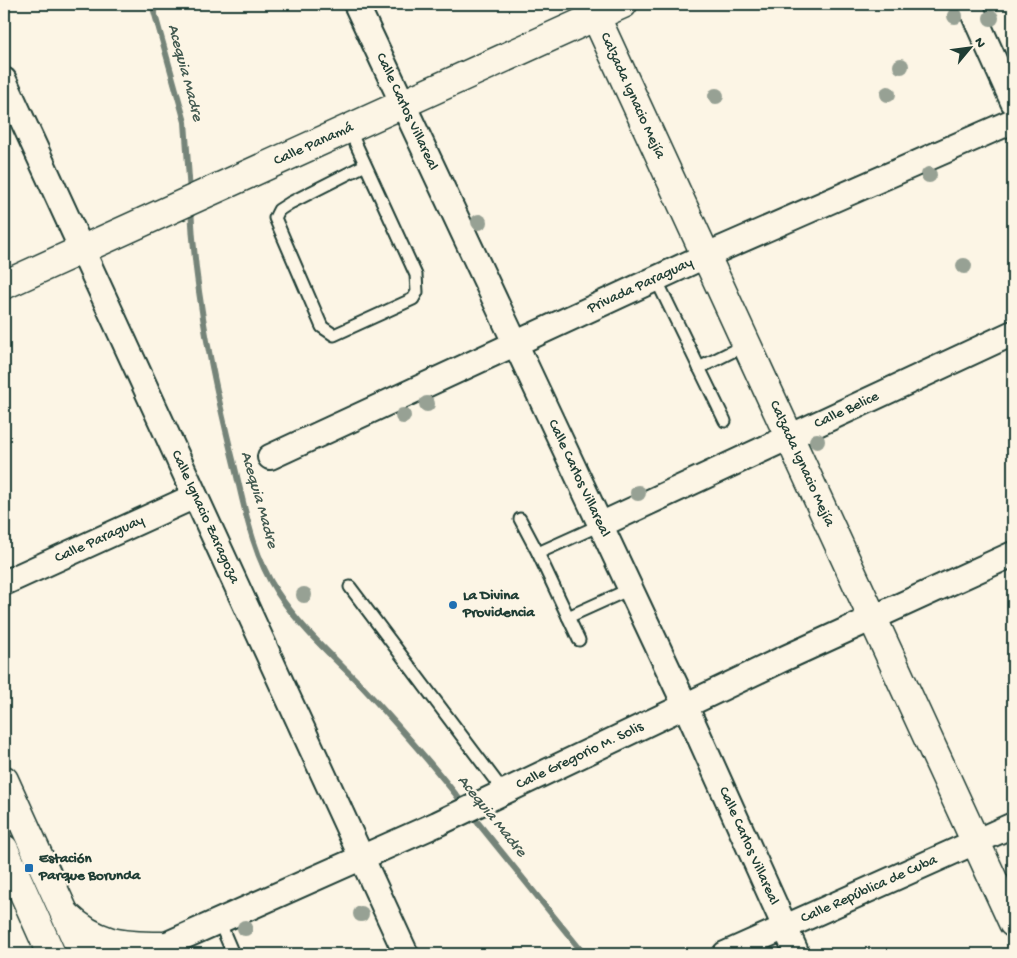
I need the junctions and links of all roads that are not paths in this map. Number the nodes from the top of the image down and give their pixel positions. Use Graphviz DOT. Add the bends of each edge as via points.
graph roads {
  1 [pos="356,4"];
  2 [pos="623,4"];
  3 [pos="969,4"];
  4 [pos="593,10"];
  5 [pos="4,80"];
  6 [pos="1013,102"];
  7 [pos="402,104"];
  8 [pos="1013,121"];
  9 [pos="349,129"];
  10 [pos="365,165"];
  11 [pos="83,249"];
  12 [pos="707,255"];
  13 [pos="656,279"];
  14 [pos="4,285"];
  15 [pos="1013,333"];
  16 [pos="747,344"];
  17 [pos="516,345"];
  18 [pos="699,368"];
  19 [pos="725,421"];
  20 [pos="789,438"];
  21 [pos="270,457"];
  22 [pos="195,496"];
  23 [pos="520,519"];
  24 [pos="600,525"];
  25 [pos="538,553"];
  26 [pos="1013,554"];
  27 [pos="4,583"];
  28 [pos="350,587"];
  29 [pos="630,589"];
  30 [pos="568,617"];
  31 [pos="873,618"];
  32 [pos="579,640"];
  33 [pos="685,705"];
  34 [pos="4,780"];
  35 [pos="495,796"];
  36 [pos="1013,825"];
  37 [pos="977,841"];
  38 [pos="4,849"];
  39 [pos="362,857"];
  40 [pos="64,914"];
  41 [pos="219,921"];
  42 [pos="1013,923"];
  43 [pos="785,928"];
  44 [pos="44,947"];
  45 [pos="153,952"];
  46 [pos="83,954"];
  47 [pos="233,954"];
  48 [pos="406,954"];
  49 [pos="725,954"];
  50 [pos="797,954"];
  1 -- 7 [label="street, Calle Carlos Villareal"];
  2 -- 4 [label="main road, Calle Panamá"];
  3 -- 6 [label="street"];
  4 -- 7 [label="main road, Calle Panamá"];
  4 -- 12 [label="main road, Calzada Ignacio Mejía"];
  5 -- 11 [label="street, Calle Ignacio Zaragoza"];
  7 -- 9 [label="main road, Calle Panamá"];
  7 -- 17 [label="street, Calle Carlos Villareal"];
  8 -- 12 [label="street, Privada Paraguay"];
  9 -- 10 [label="lane"];
  9 -- 11 [label="main road, Calle Panamá"];
  10 -- 10 [label="lane" via="416,275 418,292 413,299 334,335 322,327 276,218 279,210 290,203"];
  11 -- 14 [label="main road, Calle Panamá"];
  11 -- 22 [label="street, Calle Ignacio Zaragoza"];
  12 -- 13 [label="street, Privada Paraguay"];
  12 -- 16 [label="main road, Calzada Ignacio Mejía"];
  13 -- 17 [label="street, Privada Paraguay"];
  13 -- 18 [label="lane"];
  15 -- 20 [label="street, Calle Belice"];
  16 -- 18 [label="lane"];
  16 -- 20 [label="main road, Calzada Ignacio Mejía"];
  17 -- 21 [label="street, Privada Paraguay"];
  17 -- 24 [label="street, Calle Carlos Villareal"];
  18 -- 19 [label="lane"];
  20 -- 24 [label="street, Calle Belice"];
  20 -- 31 [label="main road, Calzada Ignacio Mejía"];
  22 -- 27 [label="street, Calle Paraguay"];
  22 -- 39 [label="street, Calle Ignacio Zaragoza"];
  23 -- 25 [label="lane"];
  24 -- 25 [label="lane"];
  24 -- 29 [label="street, Calle Carlos Villareal"];
  25 -- 30 [label="lane"];
  26 -- 31 [label="street, Calle Gregorio M. Solis"];
  28 -- 35 [label="lane"];
  29 -- 30 [label="lane"];
  29 -- 33 [label="street, Calle Carlos Villareal"];
  30 -- 32 [label="lane"];
  31 -- 33 [label="street, Calle Gregorio M. Solis"];
  31 -- 37 [label="main road, Calzada Ignacio Mejía"];
  33 -- 35 [label="street, Calle Gregorio M. Solis"];
  33 -- 43 [label="street, Calle Carlos Villareal"];
  34 -- 40 [label="main road"];
  35 -- 39 [label="street, Calle Gregorio M. Solis"];
  36 -- 37 [label="street, Calle República de Cuba"];
  37 -- 42 [label="main road, Calzada Ignacio Mejía"];
  37 -- 43 [label="street, Calle República de Cuba"];
  38 -- 44 [label="main road"];
  39 -- 41 [label="street, Calle Gregorio M. Solis"];
  39 -- 48 [label="street, Calle Ignacio Zaragoza"];
  40 -- 45 [label="main road" via="82,931 104,941"];
  40 -- 46 [label="main road"];
  41 -- 45 [label="street, Calle Gregorio M. Solis"];
  41 -- 47 [label="lane"];
  43 -- 49 [label="street, Calle República de Cuba"];
  43 -- 50 [label="street, Calle Carlos Villareal"];
}
